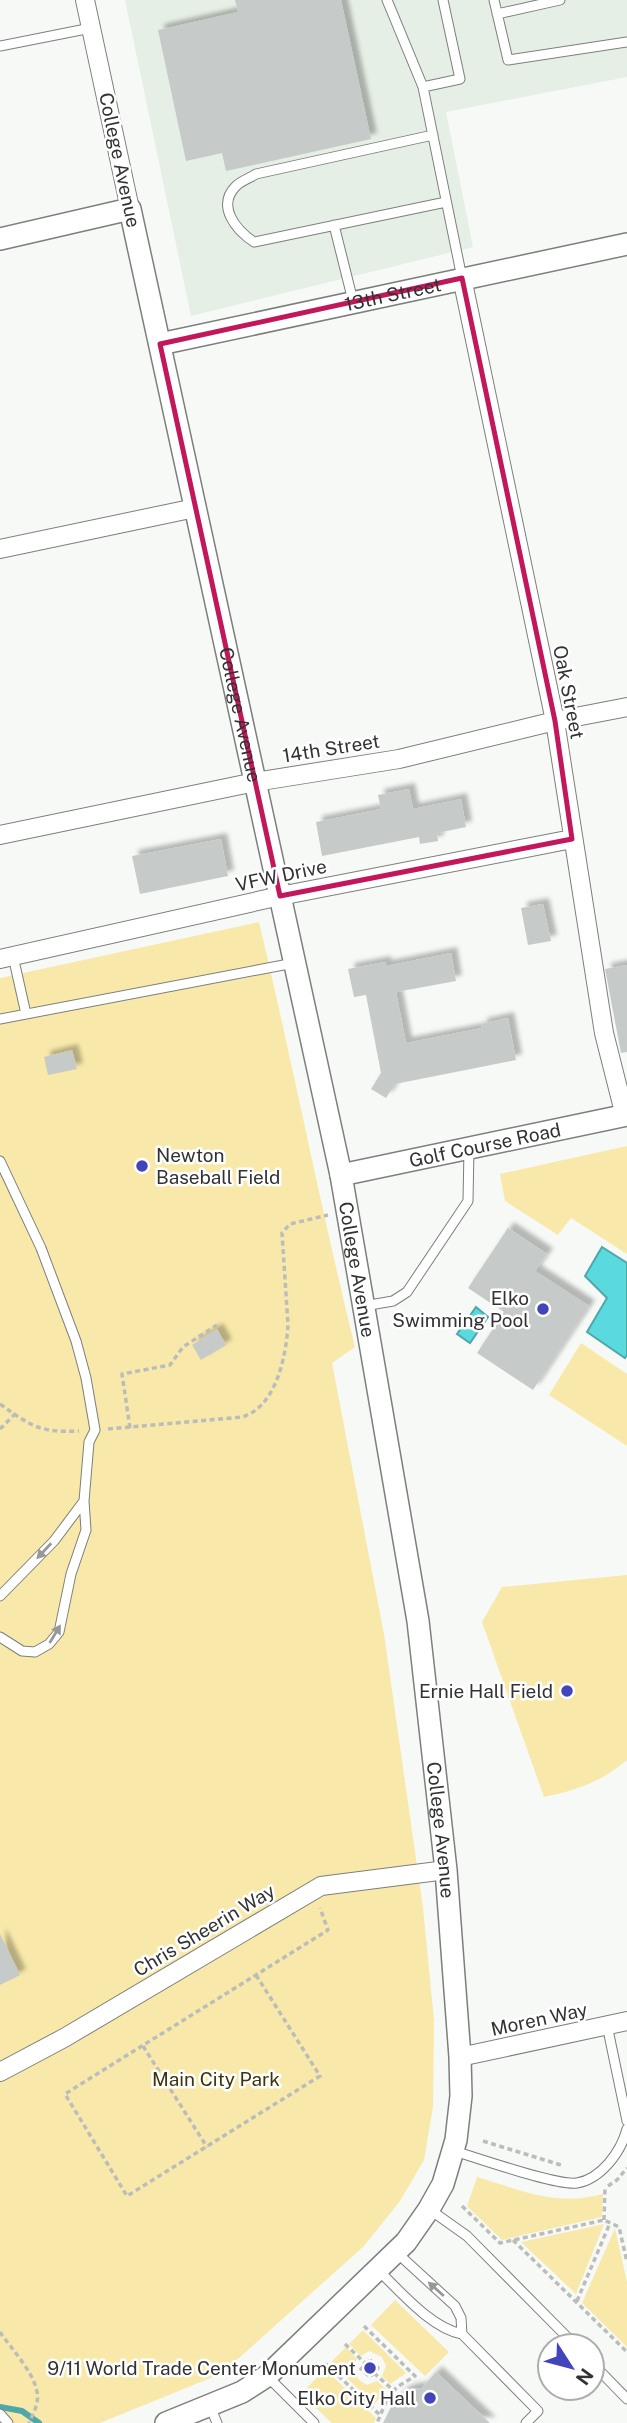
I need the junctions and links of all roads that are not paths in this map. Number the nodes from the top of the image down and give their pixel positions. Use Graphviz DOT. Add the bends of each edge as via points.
graph roads {
  1 [pos="85,0"];
  2 [pos="387,0"];
  3 [pos="443,0"];
  4 [pos="494,0"];
  5 [pos="560,0"];
  6 [pos="497,14"];
  7 [pos="91,28"];
  8 [pos="627,43"];
  9 [pos="0,46"];
  10 [pos="423,87"];
  11 [pos="433,135"];
  12 [pos="446,202"];
  13 [pos="130,209"];
  14 [pos="334,225"];
  15 [pos="0,239"];
  16 [pos="627,244"];
  17 [pos="462,278"];
  18 [pos="353,301"];
  19 [pos="160,344"];
  20 [pos="195,508"];
  21 [pos="0,549"];
  22 [pos="627,707"];
  23 [pos="555,721"];
  24 [pos="255,782"];
  25 [pos="0,835"];
  26 [pos="572,839"];
  27 [pos="280,896"];
  28 [pos="7,958"];
  29 [pos="295,963"];
  30 [pos="26,1014"];
  31 [pos="0,1019"];
  32 [pos="626,1115"];
  33 [pos="469,1149"];
  34 [pos="0,1161"];
  35 [pos="341,1175"];
  36 [pos="364,1306"];
  37 [pos="84,1501"];
  38 [pos="0,1596"];
  39 [pos="0,1637"];
  40 [pos="446,1870"];
  41 [pos="627,2021"];
  42 [pos="607,2025"];
  43 [pos="460,2057"];
  44 [pos="0,2072"];
  45 [pos="627,2121"];
  46 [pos="627,2129"];
  47 [pos="453,2151"];
  48 [pos="429,2209"];
  49 [pos="396,2252"];
  50 [pos="378,2270"];
  51 [pos="562,2332"];
  52 [pos="462,2334"];
  53 [pos="267,2376"];
  54 [pos="606,2377"];
  55 [pos="627,2399"];
  56 [pos="0,2414"];
  57 [pos="213,2414"];
  58 [pos="8,2423"];
  59 [pos="166,2423"];
  60 [pos="314,2423"];
  61 [pos="526,2423"];
  1 -- 7 [label="street, College Avenue"];
  2 -- 10 [label="lane"];
  3 -- 10 [label="lane" via="460,79"];
  4 -- 6 [label="lane"];
  5 -- 6 [label="lane"];
  6 -- 8 [label="lane" via="508,60"];
  7 -- 9 [label="lane"];
  7 -- 13 [label="street, College Avenue"];
  10 -- 11 [label="lane"];
  11 -- 12 [label="lane"];
  11 -- 14 [label="lane" via="256,174 237,185 228,200 230,218 240,233 254,242"];
  12 -- 14 [label="lane"];
  12 -- 17 [label="lane"];
  13 -- 15 [label="street"];
  13 -- 19 [label="street, College Avenue"];
  14 -- 18 [label="lane"];
  16 -- 17 [label="street, 13th Street"];
  17 -- 18 [label="street, 13th Street"];
  17 -- 23 [label="street, Oak Street"];
  18 -- 19 [label="street, 13th Street"];
  19 -- 20 [label="street, College Avenue"];
  20 -- 21 [label="street"];
  20 -- 24 [label="street, College Avenue"];
  22 -- 23 [label="street, 14th Street"];
  23 -- 24 [label="street, 14th Street" via="399,759"];
  23 -- 26 [label="street, Oak Street"];
  24 -- 25 [label="street, 14th Street"];
  24 -- 27 [label="street, College Avenue"];
  26 -- 27 [label="street, VFW Drive"];
  26 -- 32 [label="street, Oak Street" via="604,1033"];
  27 -- 28 [label="street, VFW Drive"];
  27 -- 29 [label="street, College Avenue"];
  28 -- 30 [label="lane"];
  29 -- 30 [label="lane"];
  29 -- 35 [label="street, College Avenue"];
  30 -- 31 [label="lane"];
  32 -- 33 [label="street, Golf Course Road"];
  33 -- 35 [label="street, Golf Course Road"];
  33 -- 36 [label="lane" via="468,1201 408,1292 393,1301"];
  34 -- 37 [label="lane" via="41,1248 86,1378 95,1430 89,1442"];
  35 -- 36 [label="street, College Avenue"];
  36 -- 40 [label="street, College Avenue" via="418,1621"];
  37 -- 38 [label="lane, one-way" via="54,1541"];
  39 -- 37 [label="lane, one-way" via="29,1653 56,1637 86,1530"];
  40 -- 43 [label="street, College Avenue"];
  40 -- 44 [label="street, Chris Sheerin Way" via="314,1889"];
  41 -- 42 [label="street, Moren Way"];
  42 -- 43 [label="street, Moren Way"];
  42 -- 45 [label="lane"];
  43 -- 47 [label="street, College Avenue" via="460,2117"];
  46 -- 47 [label="lane" via="602,2170 576,2183"];
  47 -- 48 [label="street, College Avenue"];
  48 -- 49 [label="street, College Avenue"];
  48 -- 51 [label="lane" via="467,2236"];
  49 -- 50 [label="street, College Avenue"];
  52 -- 49 [label="lane, one-way" via="454,2306"];
  50 -- 52 [label="lane" via="436,2324"];
  50 -- 53 [label="street, College Avenue"];
  52 -- 61 [label="lane" via="538,2411"];
  53 -- 57 [label="street, College Avenue"];
  53 -- 60 [label="lane"];
  54 -- 55 [label="lane"];
  56 -- 58 [label="lane"];
  57 -- 59 [label="street, College Avenue"];
}
